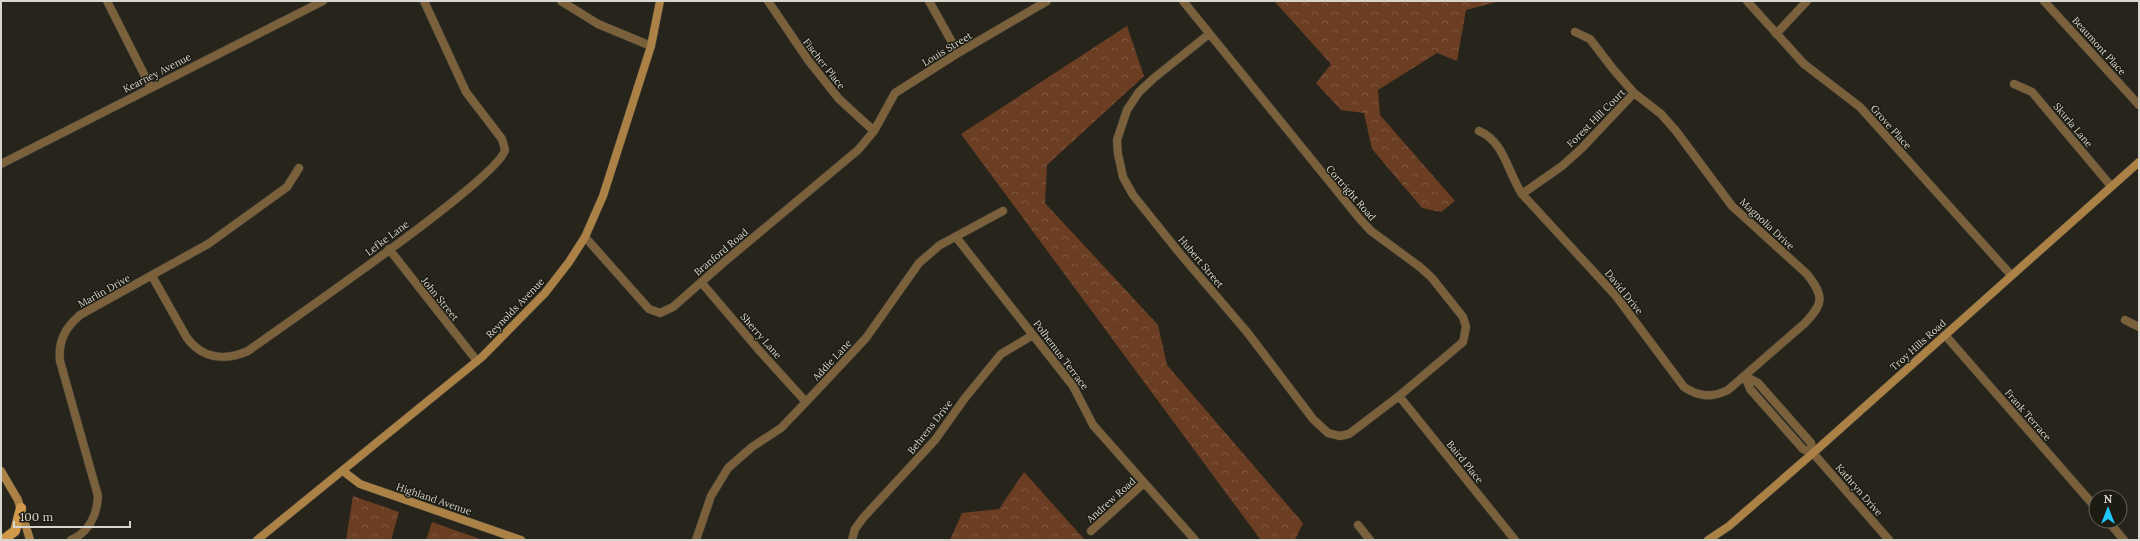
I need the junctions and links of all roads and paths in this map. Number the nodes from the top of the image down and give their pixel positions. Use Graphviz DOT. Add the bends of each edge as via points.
graph roads {
  1 [pos="107,1"];
  2 [pos="323,1"];
  3 [pos="424,1"];
  4 [pos="561,1"];
  5 [pos="660,1"];
  6 [pos="768,1"];
  7 [pos="929,1"];
  8 [pos="1047,1"];
  9 [pos="1183,1"];
  10 [pos="1747,1"];
  11 [pos="1807,1"];
  12 [pos="2044,1"];
  13 [pos="1575,32"];
  14 [pos="1209,34"];
  15 [pos="1776,34"];
  16 [pos="651,46"];
  17 [pos="958,53"];
  18 [pos="2014,84"];
  19 [pos="152,88"];
  20 [pos="1634,93"];
  21 [pos="2139,105"];
  22 [pos="1479,131"];
  23 [pos="874,132"];
  24 [pos="2139,162"];
  25 [pos="1,164"];
  26 [pos="299,168"];
  27 [pos="2111,186"];
  28 [pos="1522,194"];
  29 [pos="1003,211"];
  30 [pos="956,237"];
  31 [pos="585,238"];
  32 [pos="389,249"];
  33 [pos="2011,275"];
  34 [pos="152,276"];
  35 [pos="701,282"];
  36 [pos="2125,320"];
  37 [pos="2139,327"];
  38 [pos="1033,335"];
  39 [pos="1945,335"];
  40 [pos="1774,350"];
  41 [pos="477,361"];
  42 [pos="1745,376"];
  43 [pos="1399,396"];
  44 [pos="806,402"];
  45 [pos="1813,453"];
  46 [pos="1,471"];
  47 [pos="343,471"];
  48 [pos="1144,483"];
  49 [pos="2088,499"];
  50 [pos="21,508"];
  51 [pos="1358,525"];
  52 [pos="2115,529"];
  53 [pos="1090,531"];
  54 [pos="3,540"];
  55 [pos="30,540"];
  56 [pos="71,540"];
  57 [pos="257,540"];
  58 [pos="521,540"];
  59 [pos="696,540"];
  60 [pos="852,540"];
  61 [pos="1195,540"];
  62 [pos="1370,540"];
  63 [pos="1515,540"];
  64 [pos="1708,540"];
  65 [pos="1889,540"];
  66 [pos="2124,540"];
  1 -- 19 [label="street"];
  2 -- 19 [label="street, Kearney Avenue"];
  3 -- 32 [label="street, Lefke Lane" via="466,92 502,140 505,150 498,162 459,196"];
  4 -- 16 [label="street" via="598,24"];
  5 -- 16 [label="street, Reynolds Avenue"];
  6 -- 23 [label="street, Fischer Place" via="808,60 839,99"];
  7 -- 17 [label="street"];
  8 -- 17 [label="street, Louis Street"];
  9 -- 14 [label="street, Cortright Road"];
  10 -- 15 [label="street, Grove Place"];
  11 -- 15 [label="street"];
  12 -- 21 [label="street, Beaumont Place"];
  13 -- 20 [label="street, Forest Hill Court" via="1590,39"];
  14 -- 43 [label="street, Cortright Road" via="1359,218 1371,231 1432,278 1463,317 1466,327 1462,342"];
  14 -- 43 [label="street, Hubert Street" via="1154,78 1139,92 1127,110 1117,140 1123,177 1182,256 1247,332 1320,426 1333,435 1349,434"];
  15 -- 33 [label="street, Grove Place" via="1804,64 1860,107"];
  16 -- 31 [label="street, Reynolds Avenue" via="603,196"];
  17 -- 23 [label="street, Louis Street" via="894,93"];
  18 -- 27 [label="street, Skurla Lane" via="2032,92"];
  19 -- 25 [label="street, Kearney Avenue"];
  20 -- 28 [label="street, Forest Hill Court" via="1572,157"];
  20 -- 40 [label="street, Magnolia Drive" via="1661,114 1676,131 1732,206 1807,274 1817,287 1821,297 1815,313"];
  22 -- 28 [label="street, David Drive" via="1489,135 1496,142 1512,180"];
  23 -- 35 [label="street, Branford Road" via="858,150"];
  24 -- 27 [label="street, Troy Hills Road"];
  26 -- 34 [label="street, Marlin Drive" via="287,187 208,244"];
  27 -- 33 [label="street, Troy Hills Road"];
  28 -- 42 [label="street, David Drive" via="1616,296 1684,387 1698,395 1714,395 1728,390"];
  29 -- 30 [label="street, Addie Lane"];
  30 -- 38 [label="street, Polhemus Terrace"];
  30 -- 44 [label="street, Addie Lane" via="940,245 919,263 866,338"];
  31 -- 35 [label="street, Branford Road" via="653,312 664,312 673,307"];
  31 -- 41 [label="street, Reynolds Avenue" via="545,293"];
  32 -- 34 [label="street, Lefke Lane" via="248,351 228,357 212,356 193,347"];
  32 -- 41 [label="street, John Street"];
  33 -- 39 [label="street, Troy Hills Road"];
  34 -- 56 [label="street, Marlin Drive" via="80,315 72,322 61,340 61,368 98,496 92,522"];
  35 -- 44 [label="street, Sherry Lane"];
  36 -- 37 [label="street"];
  38 -- 48 [label="street, Polhemus Terrace" via="1073,386 1093,425"];
  38 -- 60 [label="street, Behrens Drive" via="1001,354 935,440 854,529"];
  39 -- 45 [label="street, Troy Hills Road"];
  39 -- 49 [label="street, Frank Terrace"];
  40 -- 42 [label="street, David Drive"];
  41 -- 47 [label="street, Reynolds Avenue"];
  42 -- 45 [label="street" via="1750,389 1803,449"];
  43 -- 63 [label="street, Baird Place"];
  44 -- 59 [label="street, Addie Lane" via="781,428 752,447 728,468 711,496"];
  45 -- 64 [label="street, Troy Hills Road" via="1729,526"];
  45 -- 65 [label="street, Kathryn Drive"];
  46 -- 50 [label="street"];
  47 -- 57 [label="street, Reynolds Avenue"];
  47 -- 58 [label="street, Highland Avenue" via="360,484"];
  48 -- 53 [label="street, Andrew Road"];
  48 -- 61 [label="street, Polhemus Terrace"];
  50 -- 54 [label="main road" via="15,531"];
  50 -- 55 [label="street"];
  51 -- 62 [label="street"];
  52 -- 66 [label="street"];
}
